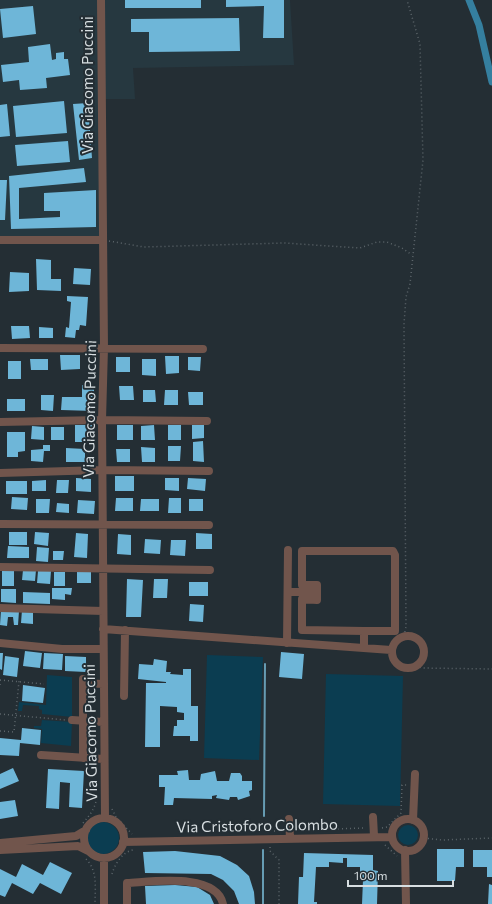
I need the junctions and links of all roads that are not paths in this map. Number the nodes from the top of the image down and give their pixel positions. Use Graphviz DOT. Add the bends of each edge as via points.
graph roads {
  1 [pos="101,0"];
  2 [pos="0,240"];
  3 [pos="103,240"];
  4 [pos="0,348"];
  5 [pos="104,348"];
  6 [pos="203,349"];
  7 [pos="102,420"];
  8 [pos="207,421"];
  9 [pos="0,422"];
  10 [pos="102,470"];
  11 [pos="209,471"];
  12 [pos="0,473"];
  13 [pos="0,524"];
  14 [pos="103,524"];
  15 [pos="209,525"];
  16 [pos="288,550"];
  17 [pos="0,567"];
  18 [pos="103,568"];
  19 [pos="210,570"];
  20 [pos="288,592"];
  21 [pos="317,592"];
  22 [pos="0,608"];
  23 [pos="103,611"];
  24 [pos="103,629"];
  25 [pos="125,630"];
  26 [pos="364,631"];
  27 [pos="0,643"];
  28 [pos="287,643"];
  29 [pos="364,648"];
  30 [pos="103,649"];
  31 [pos="391,650"];
  32 [pos="103,684"];
  33 [pos="124,696"];
  34 [pos="72,720"];
  35 [pos="83,722"];
  36 [pos="103,722"];
  37 [pos="41,755"];
  38 [pos="83,758"];
  39 [pos="104,759"];
  40 [pos="415,774"];
  41 [pos="373,817"];
  42 [pos="105,818"];
  43 [pos="290,819"];
  44 [pos="413,820"];
  45 [pos="83,827"];
  46 [pos="374,832"];
  47 [pos="290,834"];
  48 [pos="392,836"];
  49 [pos="123,842"];
  50 [pos="0,843"];
  51 [pos="0,850"];
  52 [pos="405,850"];
  53 [pos="85,854"];
  54 [pos="104,858"];
  55 [pos="104,904"];
  56 [pos="127,904"];
  57 [pos="223,904"];
  58 [pos="406,904"];
  1 -- 3 [label="street, Via Giacomo Puccini"];
  2 -- 3 [label="street"];
  3 -- 5 [label="street, Via Giacomo Puccini"];
  4 -- 5 [label="street"];
  5 -- 6 [label="street"];
  5 -- 7 [label="street, Via Giacomo Puccini"];
  7 -- 8 [label="street"];
  7 -- 9 [label="street"];
  7 -- 10 [label="street, Via Giacomo Puccini"];
  10 -- 11 [label="street"];
  10 -- 12 [label="street"];
  10 -- 14 [label="street, Via Giacomo Puccini"];
  13 -- 14 [label="street"];
  14 -- 15 [label="street"];
  14 -- 18 [label="street, Via Giacomo Puccini"];
  16 -- 20 [label="street"];
  17 -- 18 [label="street"];
  18 -- 19 [label="street"];
  18 -- 23 [label="street, Via Giacomo Puccini"];
  20 -- 21 [label="street"];
  20 -- 28 [label="street"];
  21 -- 26 [label="street" via="317,600 302,599 302,630"];
  21 -- 26 [label="street" via="317,585 302,585 302,551 393,551 396,631"];
  22 -- 23 [label="street"];
  23 -- 24 [label="street, Via Giacomo Puccini"];
  24 -- 25 [label="street"];
  24 -- 30 [label="street, Via Giacomo Puccini"];
  25 -- 28 [label="street"];
  25 -- 33 [label="street"];
  26 -- 29 [label="street"];
  27 -- 30 [label="street" via="62,649"];
  28 -- 29 [label="street"];
  29 -- 31 [label="street"];
  30 -- 32 [label="street, Via Giacomo Puccini"];
  31 -- 31 [label="street" via="395,641 404,636 414,636 424,648 423,658 416,666 407,668 394,660"];
  32 -- 35 [label="street" via="83,681"];
  32 -- 36 [label="street, Via Giacomo Puccini"];
  34 -- 35 [label="street"];
  35 -- 36 [label="street"];
  35 -- 38 [label="street"];
  36 -- 39 [label="street, Via Giacomo Puccini"];
  37 -- 38 [label="street"];
  38 -- 39 [label="street"];
  39 -- 42 [label="street, Via Giacomo Puccini"];
  40 -- 44 [label="street"];
  41 -- 46 [label="street"];
  42 -- 45 [label="street"];
  42 -- 49 [label="street" via="122,829"];
  43 -- 47 [label="street"];
  44 -- 48 [label="street" via="398,822"];
  44 -- 52 [label="street" via="421,826 424,838 419,847"];
  45 -- 50 [label="street" via="76,836"];
  45 -- 53 [label="street"];
  46 -- 47 [label="street, Via Cristoforo Colombo"];
  46 -- 48 [label="street, Via Cristoforo Colombo"];
  47 -- 49 [label="street, Via Cristoforo Colombo"];
  48 -- 52 [label="street" via="396,846"];
  49 -- 54 [label="street" via="118,852"];
  51 -- 53 [label="street" via="78,846"];
  52 -- 58 [label="street"];
  53 -- 54 [label="street"];
  54 -- 55 [label="street"];
  56 -- 57 [label="street" via="127,883 190,882 203,884 215,891"];
}
